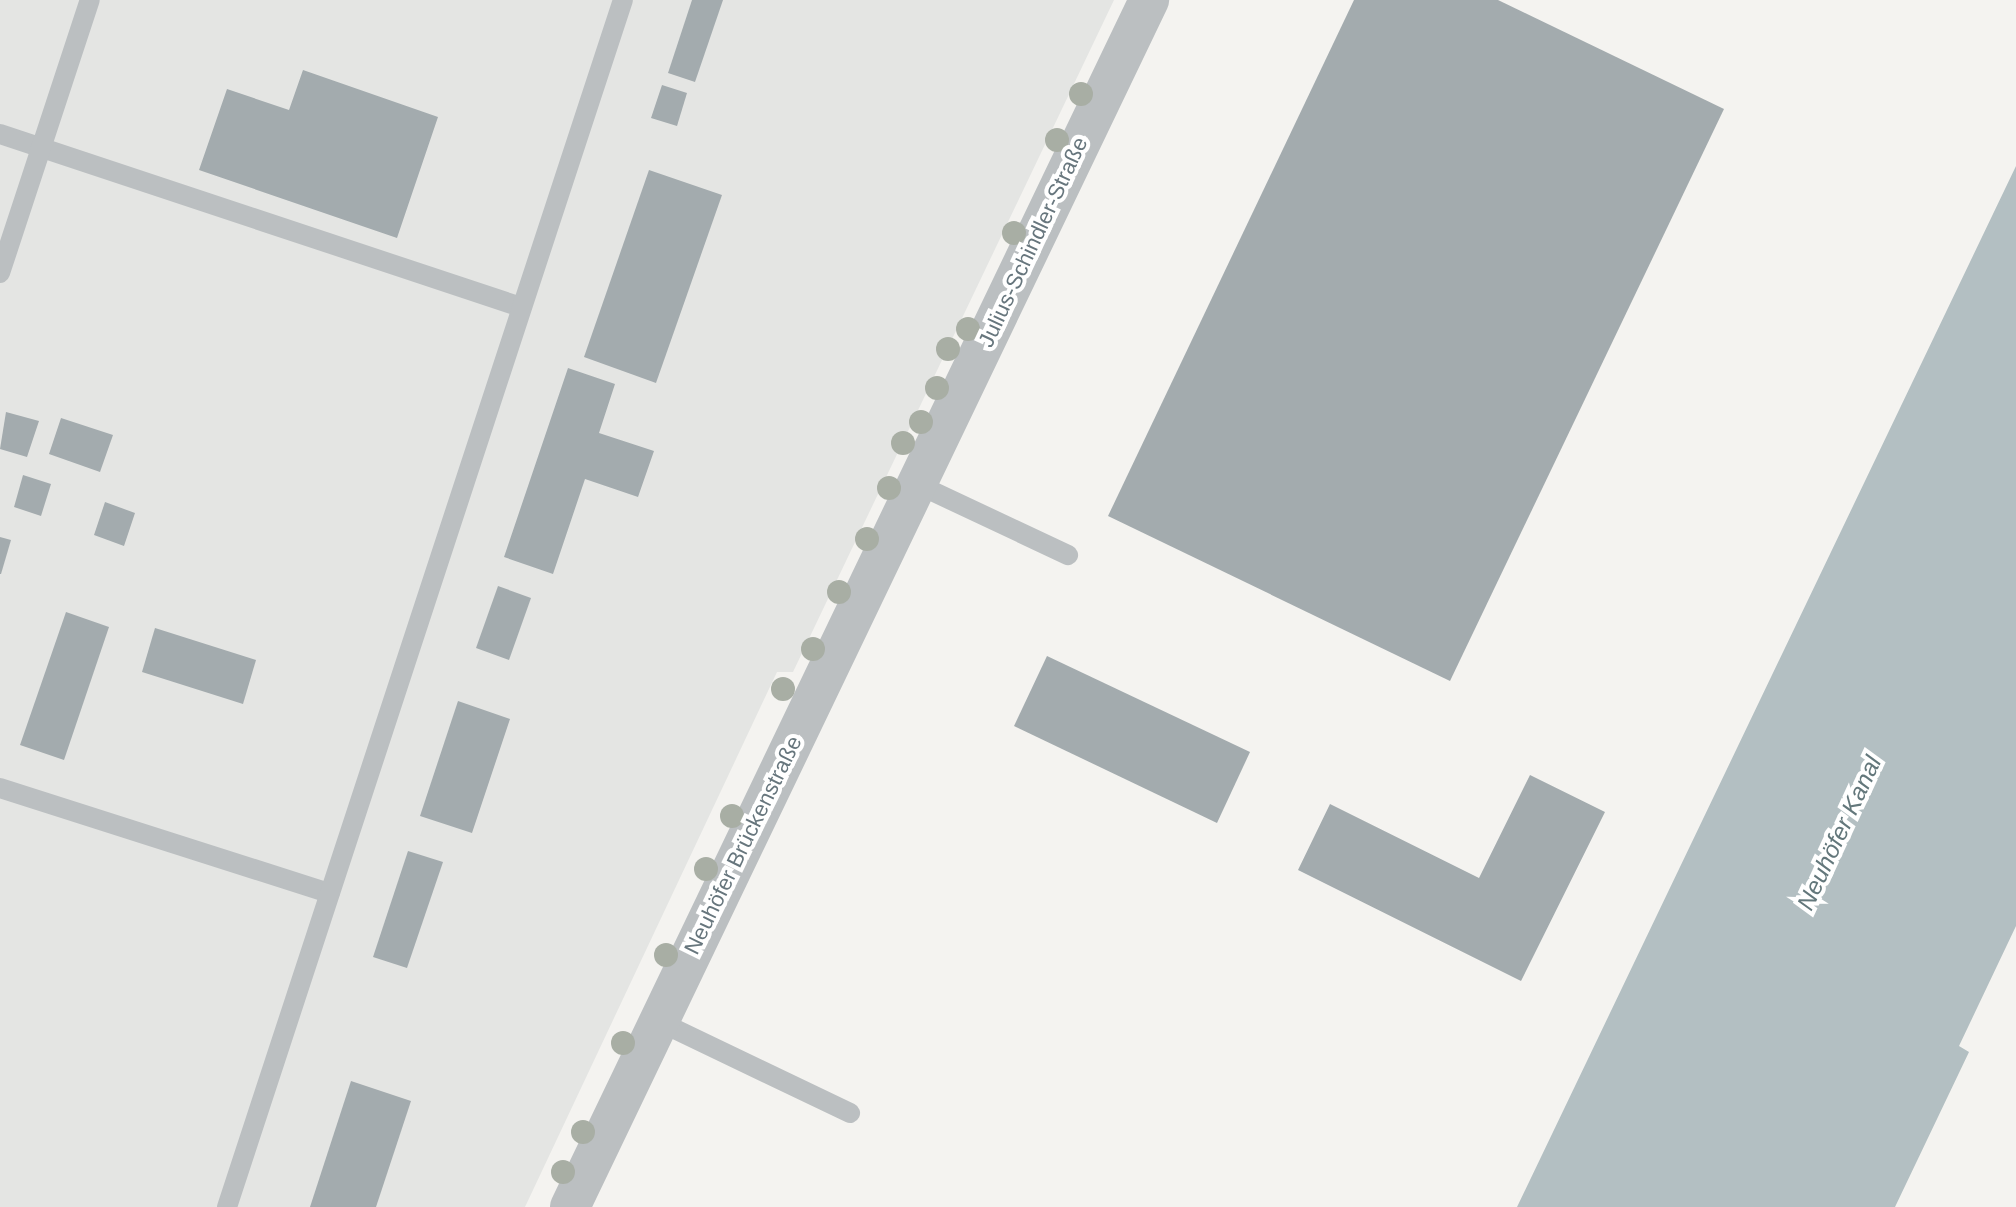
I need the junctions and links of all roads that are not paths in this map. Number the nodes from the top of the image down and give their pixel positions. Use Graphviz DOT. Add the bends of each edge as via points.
graph roads {
  1 [pos="90,0"];
  2 [pos="623,0"];
  3 [pos="1149,0"];
  4 [pos="0,134"];
  5 [pos="41,148"];
  6 [pos="0,273"];
  7 [pos="521,307"];
  8 [pos="917,484"];
  9 [pos="1068,555"];
  10 [pos="0,788"];
  11 [pos="330,893"];
  12 [pos="658,1021"];
  13 [pos="850,1113"];
  14 [pos="227,1207"];
  15 [pos="570,1207"];
  1 -- 5 [label="lane"];
  2 -- 7 [label="lane"];
  3 -- 8 [label="street, Julius-Schindler-Straße"];
  4 -- 5 [label="lane"];
  5 -- 6 [label="lane"];
  5 -- 7 [label="lane"];
  7 -- 11 [label="lane"];
  8 -- 9 [label="lane"];
  8 -- 12 [label="street, Neuhöfer Brückenstraße"];
  10 -- 11 [label="lane"];
  11 -- 14 [label="lane"];
  12 -- 13 [label="lane"];
  12 -- 15 [label="street, Neuhöfer Brückenstraße"];
}
